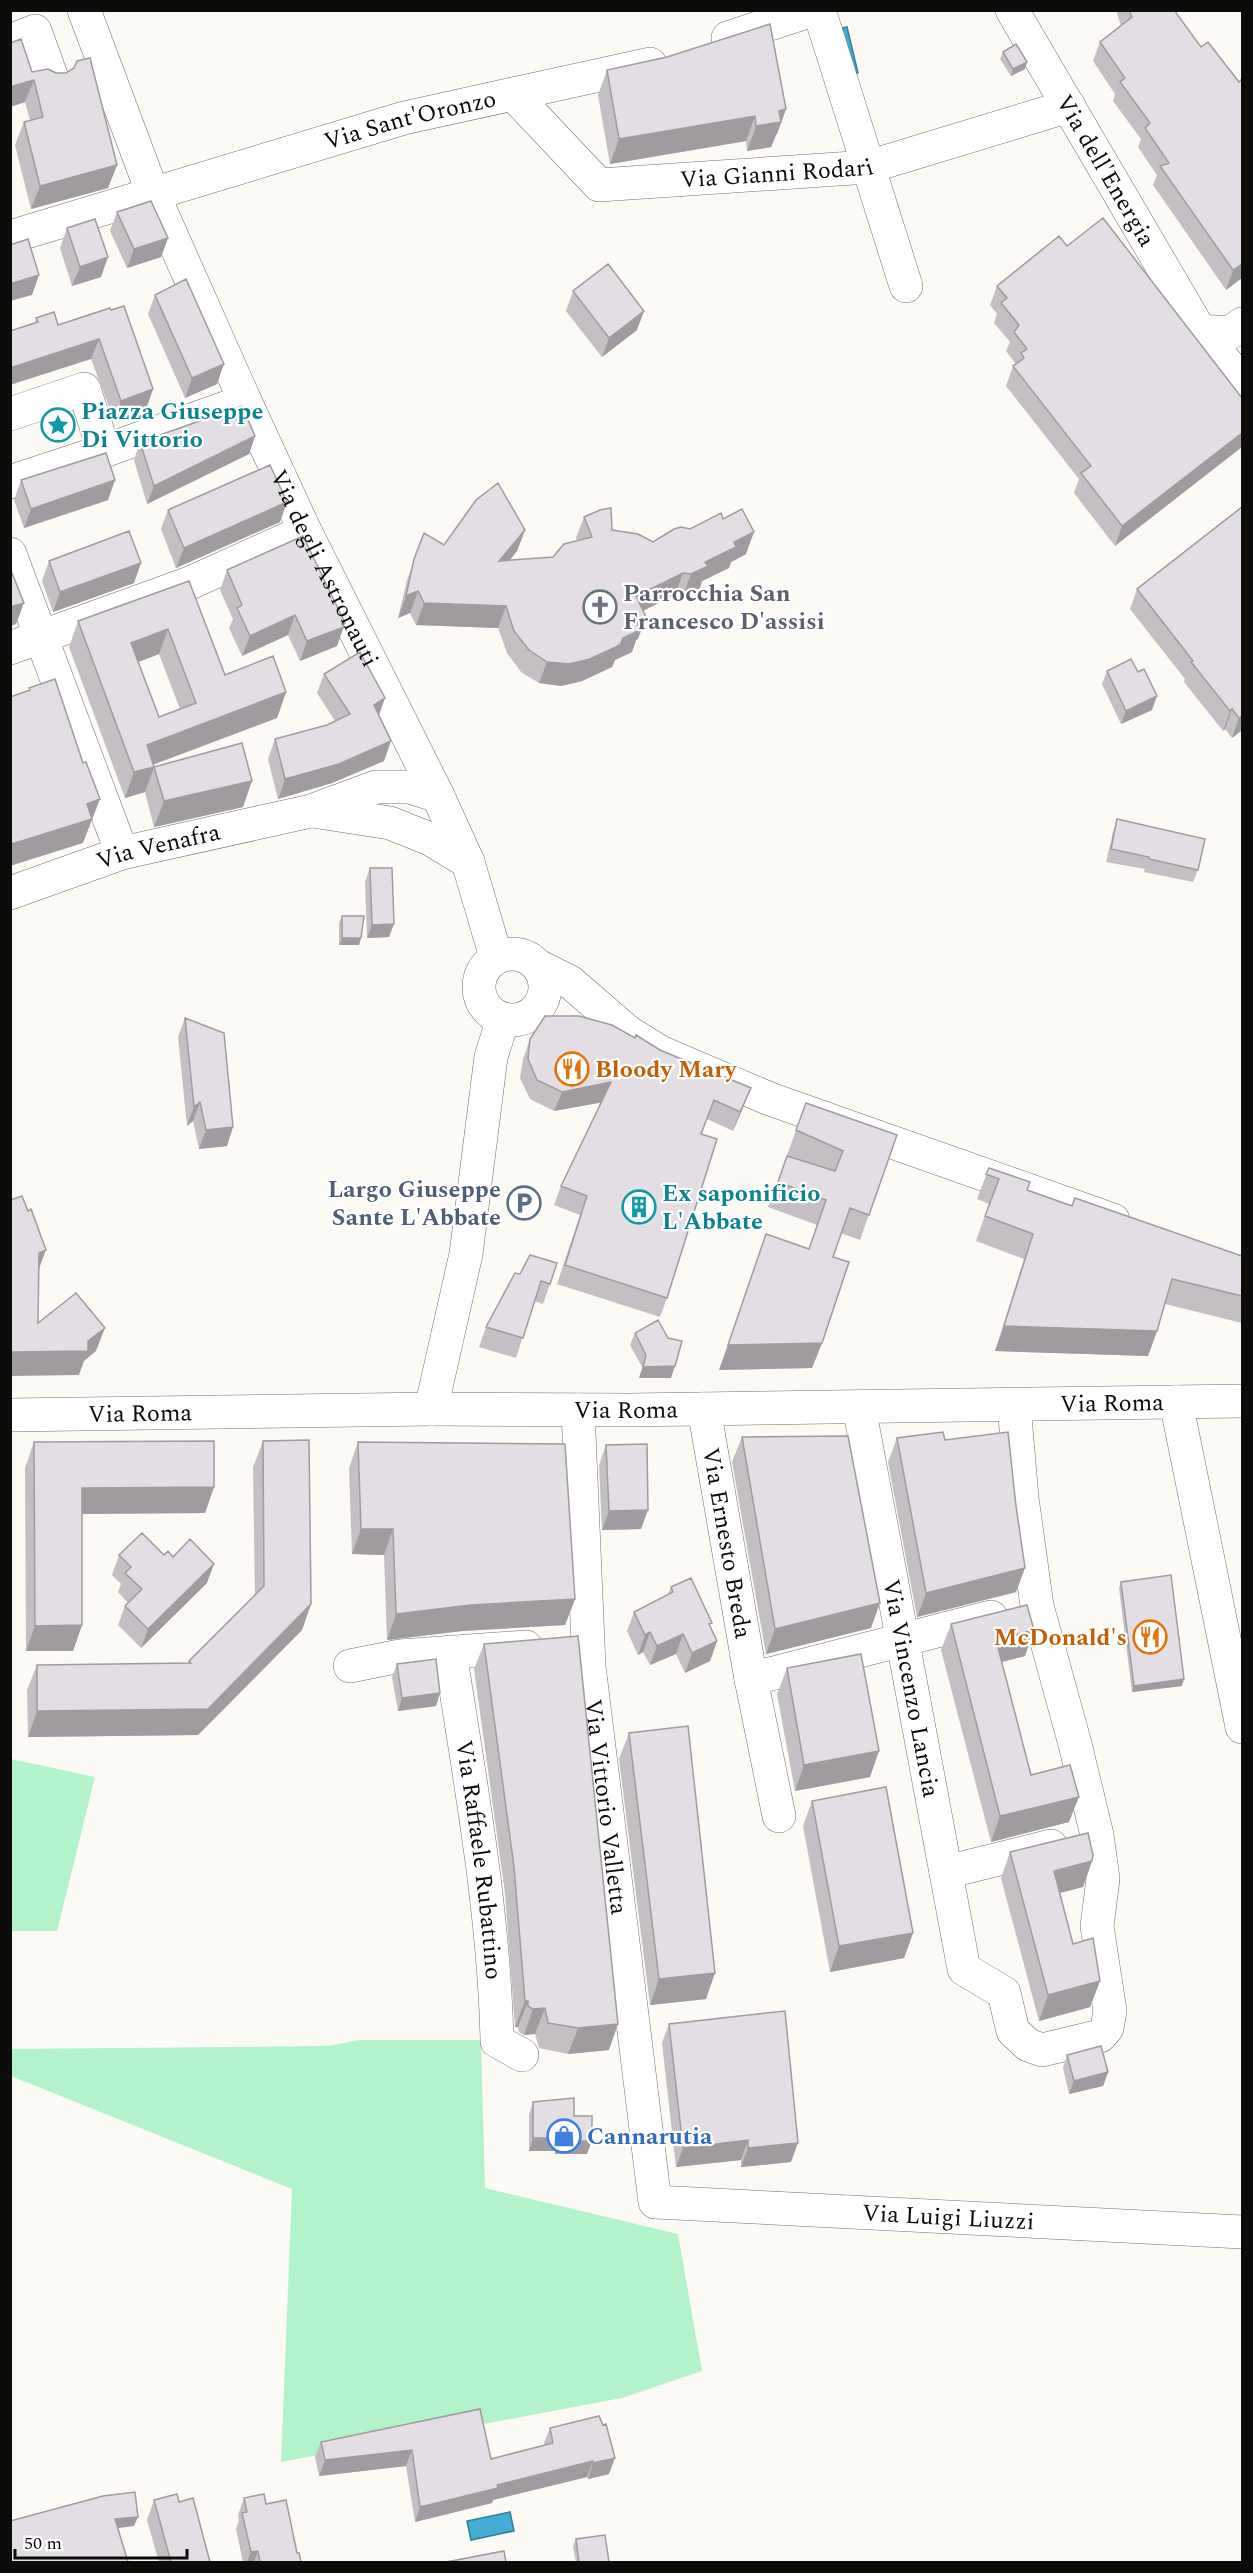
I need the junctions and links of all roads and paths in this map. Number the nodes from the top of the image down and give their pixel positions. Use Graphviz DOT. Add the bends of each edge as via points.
graph roads {
  1 [pos="84,10"];
  2 [pos="812,10"];
  3 [pos="819,10"];
  4 [pos="1012,10"];
  5 [pos="10,41"];
  6 [pos="52,78"];
  7 [pos="513,94"];
  8 [pos="1068,106"];
  9 [pos="868,167"];
  10 [pos="153,194"];
  11 [pos="10,237"];
  12 [pos="906,286"];
  13 [pos="1242,324"];
  14 [pos="1200,331"];
  15 [pos="1242,382"];
  16 [pos="245,401"];
  17 [pos="10,414"];
  18 [pos="104,451"];
  19 [pos="10,482"];
  20 [pos="305,531"];
  21 [pos="10,554"];
  22 [pos="42,638"];
  23 [pos="10,648"];
  24 [pos="409,738"];
  25 [pos="376,787"];
  26 [pos="438,795"];
  27 [pos="311,811"];
  28 [pos="390,823"];
  29 [pos="122,853"];
  30 [pos="468,862"];
  31 [pos="10,893"];
  32 [pos="496,957"];
  33 [pos="538,966"];
  34 [pos="515,1018"];
  35 [pos="628,1032"];
  36 [pos="1144,1230"];
  37 [pos="1242,1401"];
  38 [pos="1176,1402"];
  39 [pos="1014,1405"];
  40 [pos="860,1407"];
  41 [pos="431,1409"];
  42 [pos="704,1409"];
  43 [pos="578,1410"];
  44 [pos="10,1415"];
  45 [pos="1036,1606"];
  46 [pos="903,1640"];
  47 [pos="587,1642"];
  48 [pos="450,1652"];
  49 [pos="350,1666"];
  50 [pos="751,1679"];
  51 [pos="1242,1727"];
  52 [pos="780,1816"];
  53 [pos="1097,1835"];
  54 [pos="946,1872"];
  55 [pos="522,2055"];
  56 [pos="655,2202"];
  57 [pos="1242,2232"];
  1 -- 10 [label="street, Via degli Astronauti"];
  2 -- 7 [label="street, Via Sant'Oronzo" via="652,64"];
  3 -- 9 [label="street"];
  4 -- 8 [label="street, Via dell'Energia"];
  5 -- 6 [label="street" via="35,32"];
  7 -- 9 [label="street, Via Gianni Rodari" via="599,184"];
  7 -- 10 [label="street, Via Sant'Oronzo" via="404,118"];
  8 -- 9 [label="street, Via Gianni Rodari"];
  8 -- 14 [label="street, Via dell'Energia"];
  9 -- 12 [label="street"];
  10 -- 11 [label="street, Via Sant'Oronzo"];
  10 -- 16 [label="street, Via degli Astronauti"];
  13 -- 14 [label="street" via="1230,333"];
  14 -- 15 [label="street, Via dell'Energia"];
  16 -- 18 [label="street"];
  16 -- 20 [label="street, Via degli Astronauti"];
  17 -- 18 [label="street" via="84,389"];
  18 -- 19 [label="street"];
  20 -- 22 [label="street" via="189,583"];
  20 -- 24 [label="street, Via degli Astronauti"];
  21 -- 22 [label="street"];
  22 -- 23 [label="street"];
  22 -- 29 [label="street"];
  24 -- 25 [label="street, Via Venafra" via="399,764"];
  24 -- 26 [label="street, Via degli Astronauti"];
  25 -- 26 [label="street, Via Venafra" via="410,787"];
  25 -- 27 [label="street, Via Venafra"];
  26 -- 28 [label="street, Via Venafra" via="417,814"];
  26 -- 30 [label="street, Via degli Astronauti"];
  27 -- 28 [label="street, Via Venafra"];
  27 -- 29 [label="street, Via Venafra"];
  28 -- 30 [label="street, Via Venafra"];
  29 -- 31 [label="street, Via Venafra"];
  30 -- 32 [label="street, Via degli Astronauti"];
  32 -- 33 [label="street" via="524,955"];
  32 -- 34 [label="street" via="481,974 480,996 492,1014"];
  33 -- 34 [label="street" via="544,976 543,999"];
  33 -- 35 [label="street" via="570,982"];
  34 -- 35 [label="street" via="575,1017"];
  34 -- 41 [label="street" via="491,1057 466,1254"];
  35 -- 36 [label="street" via="660,1052 770,1099"];
  37 -- 38 [label="street, Via Roma"];
  38 -- 39 [label="street, Via Roma"];
  38 -- 51 [label="street"];
  39 -- 40 [label="street, Via Roma"];
  39 -- 45 [label="street"];
  40 -- 42 [label="street, Via Roma"];
  40 -- 46 [label="street, Via Vincenzo Lancia"];
  41 -- 43 [label="street, Via Roma"];
  41 -- 44 [label="street, Via Roma"];
  42 -- 43 [label="street, Via Roma"];
  42 -- 50 [label="street, Via Ernesto Breda"];
  43 -- 47 [label="street, Via Vittorio Valletta"];
  45 -- 46 [label="street"];
  45 -- 53 [label="street"];
  46 -- 50 [label="street"];
  46 -- 54 [label="street, Via Vincenzo Lancia"];
  47 -- 48 [label="street"];
  47 -- 56 [label="street, Via Vittorio Valletta"];
  48 -- 49 [label="street"];
  48 -- 55 [label="street, Via Raffaele Rubattino" via="476,1824 496,1990 497,2042"];
  50 -- 52 [label="street, Via Ernesto Breda"];
  53 -- 54 [label="street"];
  53 -- 54 [label="street, Via Vincenzo Lancia" via="1103,1879 1097,1926 1110,2011 1107,2028 1100,2036 1042,2050 1028,2045 1013,2031 1005,1993 964,1969"];
  56 -- 57 [label="street, Via Luigi Liuzzi"];
}
